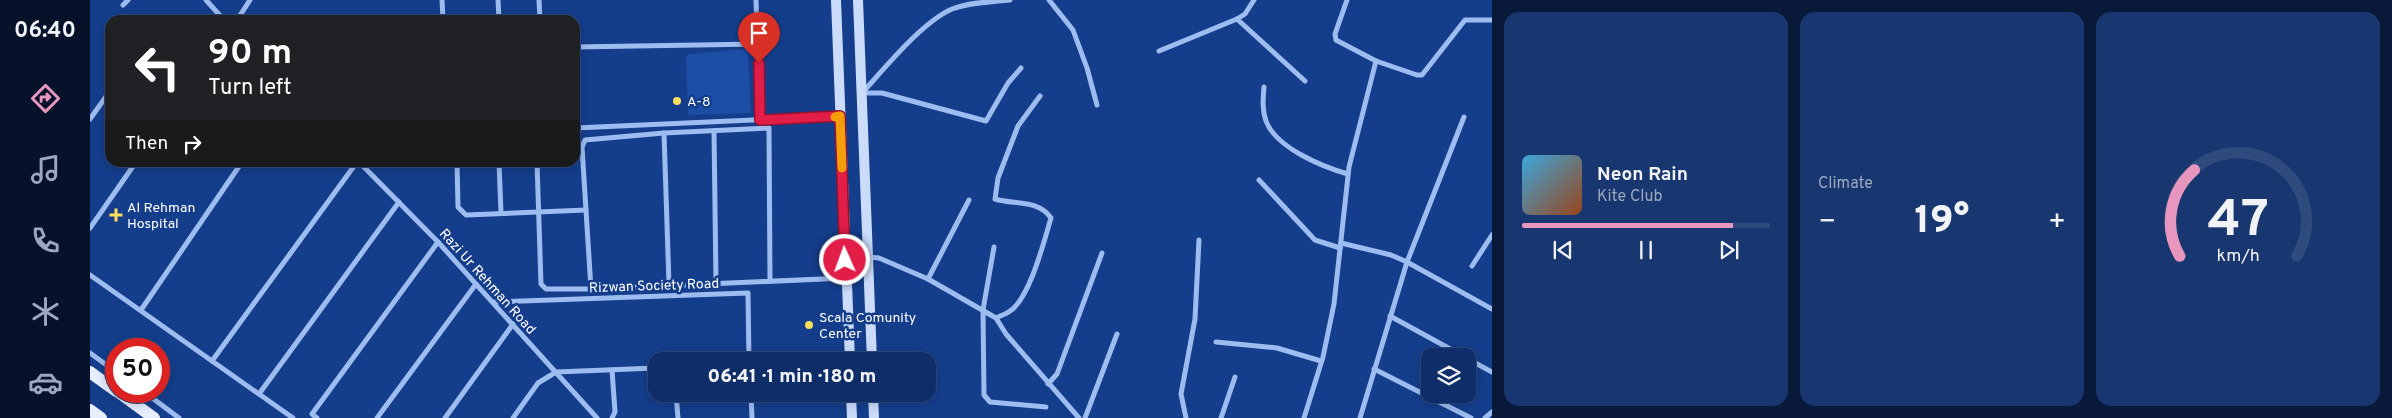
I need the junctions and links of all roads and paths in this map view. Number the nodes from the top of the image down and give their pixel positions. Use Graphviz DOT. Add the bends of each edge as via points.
graph roads {
  1 [pos="128,0"];
  2 [pos="206,0"];
  3 [pos="250,0"];
  4 [pos="442,0"];
  5 [pos="498,0"];
  6 [pos="539,0"];
  7 [pos="756,0"];
  8 [pos="836,0"];
  9 [pos="858,0"];
  10 [pos="1010,0"];
  11 [pos="1049,0"];
  12 [pos="1254,0"];
  13 [pos="1347,0"];
  14 [pos="123,5"];
  15 [pos="220,15"];
  16 [pos="240,15"];
  17 [pos="442,15"];
  18 [pos="499,15"];
  19 [pos="540,15"];
  20 [pos="1237,19"];
  21 [pos="1492,20"];
  22 [pos="758,44"];
  23 [pos="580,47"];
  24 [pos="1159,51"];
  25 [pos="1376,61"];
  26 [pos="1021,68"];
  27 [pos="1305,81"];
  28 [pos="1264,87"];
  29 [pos="861,93"];
  30 [pos="1040,96"];
  31 [pos="105,98"];
  32 [pos="1097,105"];
  33 [pos="91,115"];
  34 [pos="840,116"];
  35 [pos="1464,116"];
  36 [pos="760,120"];
  37 [pos="580,128"];
  38 [pos="714,131"];
  39 [pos="664,133"];
  40 [pos="133,167"];
  41 [pos="239,167"];
  42 [pos="354,167"];
  43 [pos="363,167"];
  44 [pos="458,167"];
  45 [pos="498,167"];
  46 [pos="537,167"];
  47 [pos="1348,174"];
  48 [pos="1259,180"];
  49 [pos="969,200"];
  50 [pos="399,202"];
  51 [pos="586,210"];
  52 [pos="540,212"];
  53 [pos="501,213"];
  54 [pos="90,216"];
  55 [pos="96,220"];
  56 [pos="90,228"];
  57 [pos="1492,235"];
  58 [pos="1199,240"];
  59 [pos="438,242"];
  60 [pos="1341,246"];
  61 [pos="994,247"];
  62 [pos="1102,253"];
  63 [pos="868,257"];
  64 [pos="1407,262"];
  65 [pos="1472,266"];
  66 [pos="90,275"];
  67 [pos="846,278"];
  68 [pos="928,279"];
  69 [pos="770,280"];
  70 [pos="716,283"];
  71 [pos="476,284"];
  72 [pos="669,284"];
  73 [pos="591,289"];
  74 [pos="493,302"];
  75 [pos="1492,309"];
  76 [pos="141,310"];
  77 [pos="983,310"];
  78 [pos="1390,316"];
  79 [pos="996,318"];
  80 [pos="513,324"];
  81 [pos="1117,334"];
  82 [pos="1216,342"];
  83 [pos="1448,348"];
  84 [pos="749,352"];
  85 [pos="850,352"];
  86 [pos="872,352"];
  87 [pos="90,353"];
  88 [pos="212,361"];
  89 [pos="1321,361"];
  90 [pos="1476,363"];
  91 [pos="105,364"];
  92 [pos="648,368"];
  93 [pos="1374,369"];
  94 [pos="612,370"];
  95 [pos="90,372"];
  96 [pos="556,372"];
  97 [pos="1492,372"];
  98 [pos="1235,376"];
  99 [pos="105,383"];
  100 [pos="1048,384"];
  101 [pos="259,394"];
  102 [pos="677,402"];
  103 [pos="751,402"];
  104 [pos="851,402"];
  105 [pos="873,402"];
  106 [pos="133,403"];
  107 [pos="158,403"];
  108 [pos="1046,406"];
  109 [pos="90,410"];
  110 [pos="1492,412"];
  111 [pos="101,418"];
  112 [pos="154,418"];
  113 [pos="179,418"];
  114 [pos="293,418"];
  115 [pos="317,418"];
  116 [pos="378,418"];
  117 [pos="444,418"];
  118 [pos="513,418"];
  119 [pos="596,418"];
  120 [pos="612,418"];
  121 [pos="678,418"];
  122 [pos="752,418"];
  123 [pos="852,418"];
  124 [pos="874,418"];
  125 [pos="1079,418"];
  126 [pos="1085,418"];
  127 [pos="1186,418"];
  128 [pos="1221,418"];
  129 [pos="1304,418"];
  130 [pos="1360,418"];
  131 [pos="1471,418"];
  132 [pos="1485,418"];
  1 -- 14 [label="street"];
  2 -- 15 [label="street"];
  3 -- 16 [label="street"];
  4 -- 17 [label="street"];
  5 -- 18 [label="street"];
  6 -- 19 [label="street"];
  7 -- 22 [label="street"];
  8 -- 34 [label="main road"];
  9 -- 29 [label="main road"];
  10 -- 29 [label="street" via="953,9 936,19"];
  11 -- 32 [label="street" via="1073,30"];
  12 -- 20 [label="street" via="1245,14"];
  13 -- 25 [label="street" via="1335,34 1336,40"];
  20 -- 24 [label="street"];
  20 -- 27 [label="street"];
  21 -- 25 [label="street" via="1465,20 1420,75"];
  22 -- 23 [label="street"];
  22 -- 36 [label="street"];
  25 -- 47 [label="street"];
  26 -- 29 [label="street" via="1003,90 986,121 882,93"];
  28 -- 47 [label="street" via="1263,108 1267,123 1276,136 1327,168"];
  29 -- 63 [label="main road"];
  30 -- 79 [label="street" via="1018,126 998,178 995,199 1016,204 1025,202 1046,210 1051,218 1027,288 1012,310"];
  31 -- 33 [label="street"];
  34 -- 36 [label="street"];
  34 -- 67 [label="main road"];
  35 -- 64 [label="street"];
  36 -- 37 [label="street"];
  38 -- 39 [label="street"];
  38 -- 69 [label="street" via="769,128"];
  38 -- 70 [label="street"];
  39 -- 51 [label="street" via="585,140 582,147"];
  39 -- 72 [label="street"];
  40 -- 55 [label="street"];
  41 -- 76 [label="street"];
  42 -- 88 [label="street"];
  43 -- 50 [label="street, Razi Ur Rehman Road"];
  44 -- 53 [label="street" via="459,211 466,215"];
  45 -- 53 [label="street"];
  46 -- 52 [label="street"];
  47 -- 60 [label="street"];
  48 -- 60 [label="street" via="1310,236 1327,245"];
  49 -- 68 [label="street"];
  50 -- 59 [label="street, Razi Ur Rehman Road"];
  50 -- 101 [label="street"];
  51 -- 52 [label="street"];
  51 -- 73 [label="street"];
  52 -- 53 [label="street"];
  52 -- 73 [label="street" via="543,286 546,289"];
  54 -- 55 [label="street"];
  55 -- 56 [label="street"];
  57 -- 65 [label="street"];
  58 -- 127 [label="street" via="1195,319 1181,394"];
  59 -- 71 [label="street, Razi Ur Rehman Road"];
  59 -- 115 [label="street" via="312,414"];
  60 -- 64 [label="street" via="1391,255"];
  60 -- 89 [label="street" via="1334,304"];
  61 -- 77 [label="street"];
  62 -- 100 [label="street" via="1057,374"];
  63 -- 68 [label="street" via="879,258"];
  63 -- 86 [label="main road"];
  64 -- 75 [label="street"];
  64 -- 78 [label="street"];
  66 -- 76 [label="street"];
  67 -- 69 [label="street"];
  67 -- 85 [label="main road"];
  68 -- 77 [label="street"];
  69 -- 70 [label="street"];
  70 -- 72 [label="street"];
  71 -- 74 [label="street, Razi Ur Rehman Road"];
  71 -- 116 [label="street"];
  72 -- 73 [label="street"];
  74 -- 80 [label="street, Razi Ur Rehman Road"];
  74 -- 84 [label="street, Rizwan Society Road" via="748,293"];
  76 -- 88 [label="street"];
  77 -- 79 [label="street"];
  77 -- 108 [label="street" via="984,395 990,402"];
  78 -- 83 [label="street"];
  78 -- 93 [label="street"];
  79 -- 100 [label="street"];
  80 -- 96 [label="street, Razi Ur Rehman Road"];
  80 -- 117 [label="street"];
  81 -- 126 [label="street"];
  82 -- 89 [label="street" via="1277,348"];
  87 -- 91 [label="street"];
  88 -- 101 [label="street"];
  89 -- 129 [label="street"];
  90 -- 97 [label="street"];
  92 -- 94 [label="street"];
  93 -- 130 [label="street"];
  93 -- 131 [label="street"];
  94 -- 96 [label="street"];
  94 -- 120 [label="street" via="615,412"];
  95 -- 99 [label="main road"];
  96 -- 118 [label="street" via="538,383"];
  96 -- 119 [label="street, Razi Ur Rehman Road"];
  98 -- 128 [label="street"];
  100 -- 125 [label="street"];
  101 -- 114 [label="street"];
  102 -- 121 [label="street"];
  103 -- 122 [label="street"];
  104 -- 123 [label="main road"];
  105 -- 124 [label="main road"];
  106 -- 112 [label="main road"];
  107 -- 113 [label="street"];
  109 -- 111 [label="main road"];
  110 -- 132 [label="street"];
}
